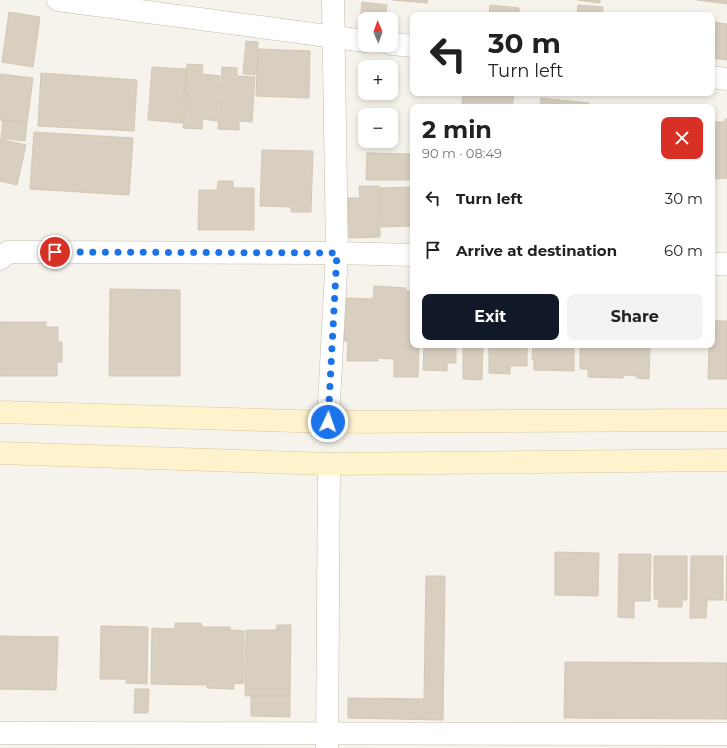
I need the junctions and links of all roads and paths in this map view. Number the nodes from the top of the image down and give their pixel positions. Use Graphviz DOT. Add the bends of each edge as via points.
graph roads {
  1 [pos="58,0"];
  2 [pos="333,0"];
  3 [pos="333,38"];
  4 [pos="358,40"];
  5 [pos="398,45"];
  6 [pos="410,46"];
  7 [pos="715,78"];
  8 [pos="727,79"];
  9 [pos="337,253"];
  10 [pos="410,255"];
  11 [pos="0,259"];
  12 [pos="715,264"];
  13 [pos="727,264"];
  14 [pos="0,412"];
  15 [pos="727,420"];
  16 [pos="328,422"];
  17 [pos="0,453"];
  18 [pos="727,460"];
  19 [pos="329,464"];
  20 [pos="0,732"];
  21 [pos="727,734"];
  22 [pos="327,741"];
  1 -- 3 [label="street"];
  2 -- 3 [label="street"];
  3 -- 4 [label="street"];
  3 -- 9 [label="street"];
  5 -- 6 [label="street"];
  7 -- 8 [label="street"];
  9 -- 10 [label="street"];
  9 -- 11 [label="street" via="8,252"];
  9 -- 16 [label="street"];
  12 -- 13 [label="street"];
  14 -- 16 [label="street"];
  15 -- 16 [label="street"];
  17 -- 19 [label="street"];
  18 -- 19 [label="street"];
  19 -- 22 [label="street"];
  20 -- 22 [label="street"];
  21 -- 22 [label="street"];
}
